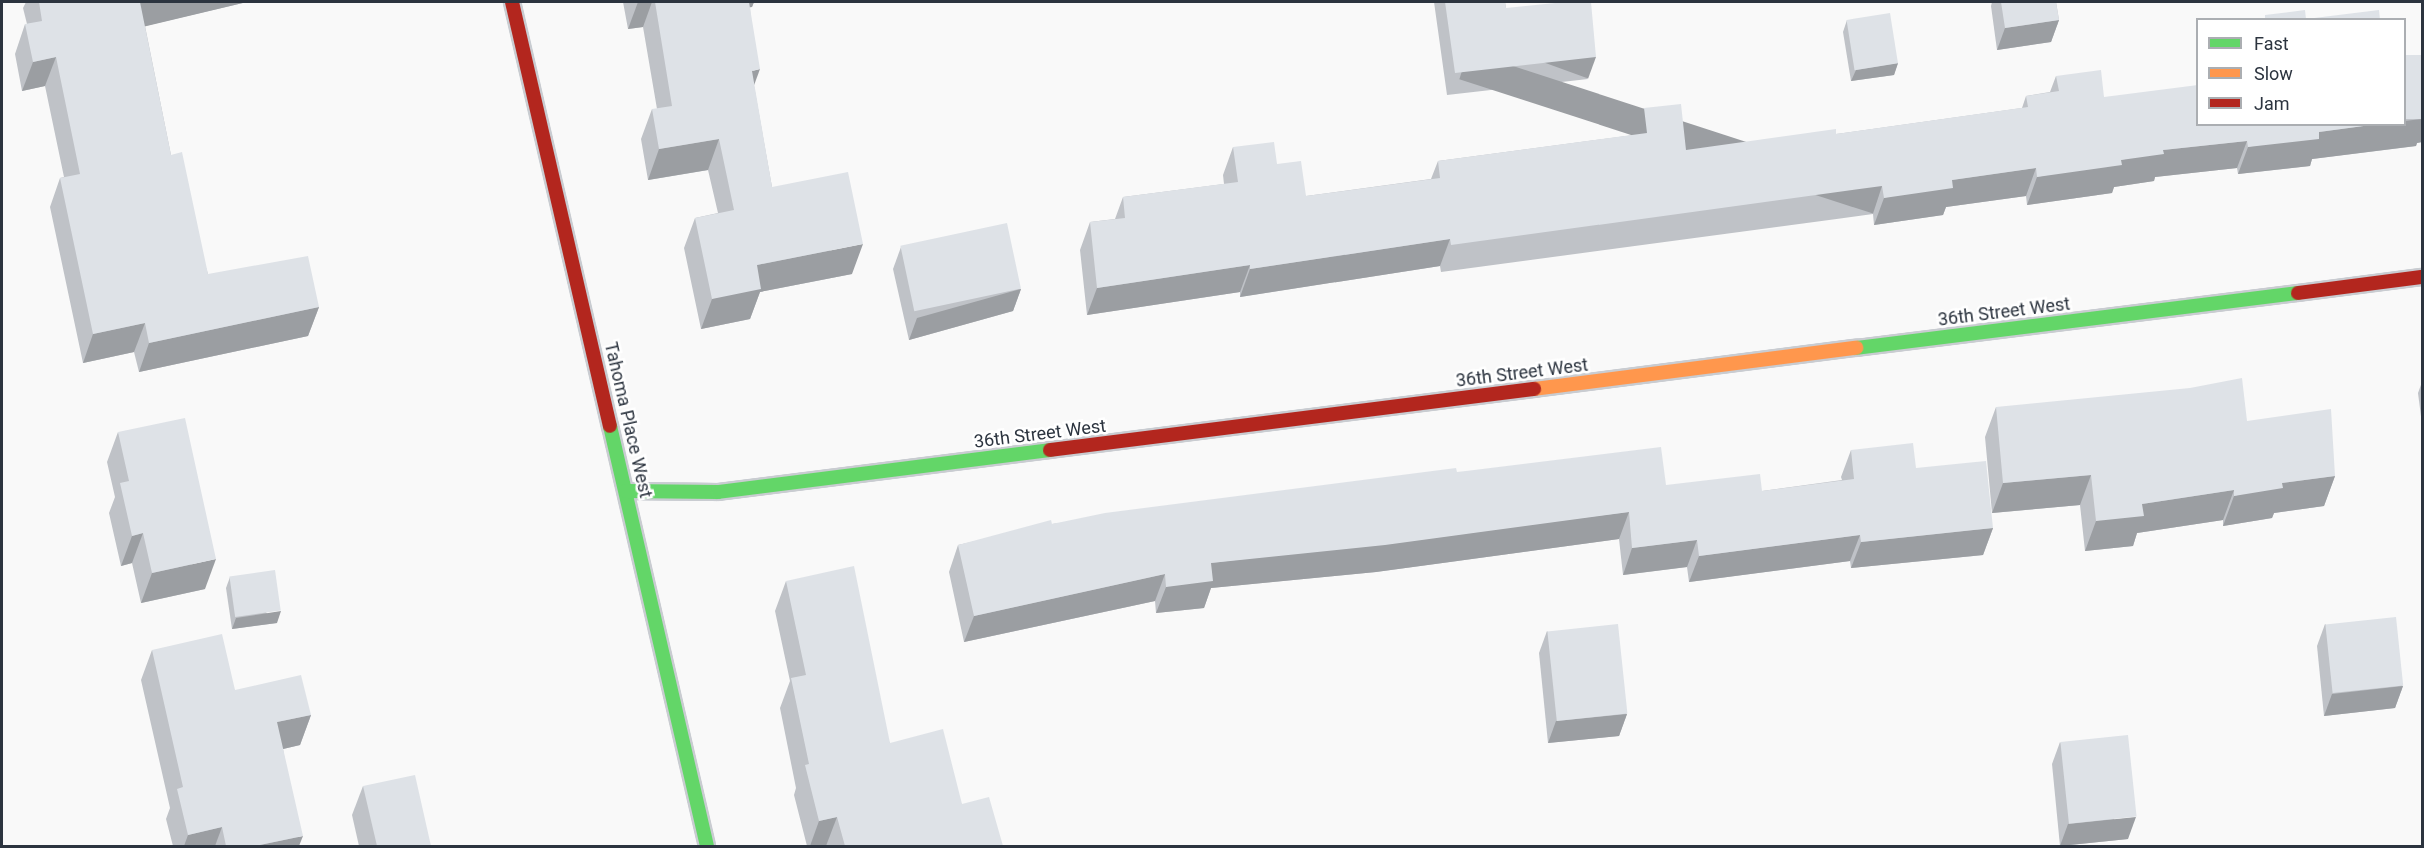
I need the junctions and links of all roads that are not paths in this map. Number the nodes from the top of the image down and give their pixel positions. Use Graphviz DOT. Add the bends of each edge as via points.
graph roads {
  1 [pos="512,2"];
  2 [pos="2422,277"];
  3 [pos="626,491"];
  4 [pos="707,846"];
  1 -- 3 [label="street, Tahoma Place West"];
  2 -- 3 [label="street, 36th Street West" via="718,492"];
  3 -- 4 [label="street, Tahoma Place West"];
}
